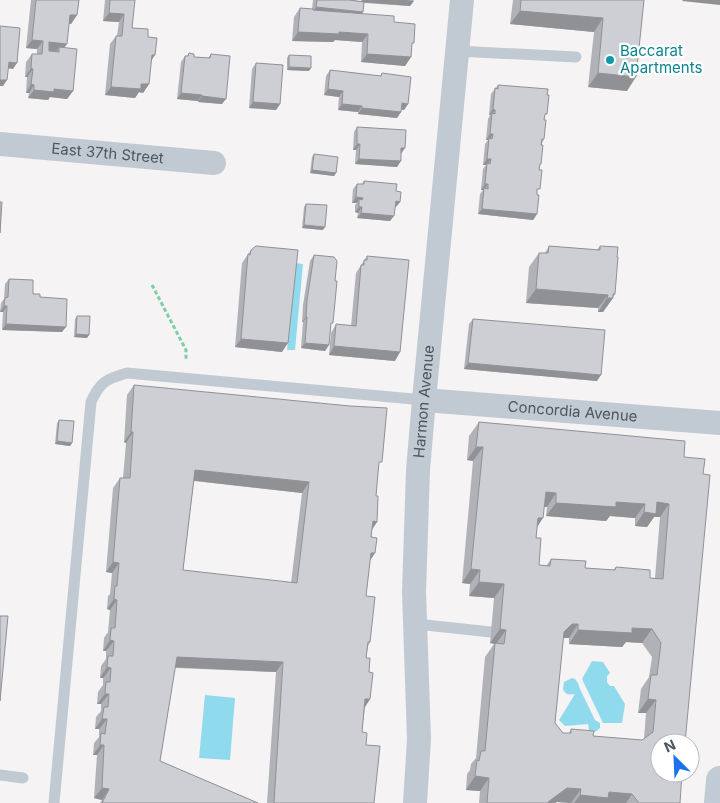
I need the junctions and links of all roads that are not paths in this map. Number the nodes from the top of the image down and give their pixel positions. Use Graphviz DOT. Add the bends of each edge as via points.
graph roads {
  1 [pos="462,0"];
  2 [pos="457,51"];
  3 [pos="576,57"];
  4 [pos="0,144"];
  5 [pos="214,163"];
  6 [pos="424,400"];
  7 [pos="720,423"];
  8 [pos="416,624"];
  9 [pos="491,632"];
  10 [pos="0,775"];
  11 [pos="23,778"];
  12 [pos="720,780"];
  13 [pos="54,803"];
  14 [pos="415,803"];
  15 [pos="718,803"];
  1 -- 2 [label="street, Harmon Avenue"];
  2 -- 3 [label="lane"];
  2 -- 6 [label="street, Harmon Avenue"];
  4 -- 5 [label="street, East 37th Street"];
  6 -- 7 [label="street, Concordia Avenue"];
  6 -- 8 [label="street, Harmon Avenue" via="414,592"];
  6 -- 13 [label="lane" via="127,373 110,378 97,389 91,402"];
  8 -- 9 [label="lane"];
  8 -- 14 [label="street, Harmon Avenue" via="419,738"];
  10 -- 11 [label="lane"];
  12 -- 15 [label="main road"];
}
